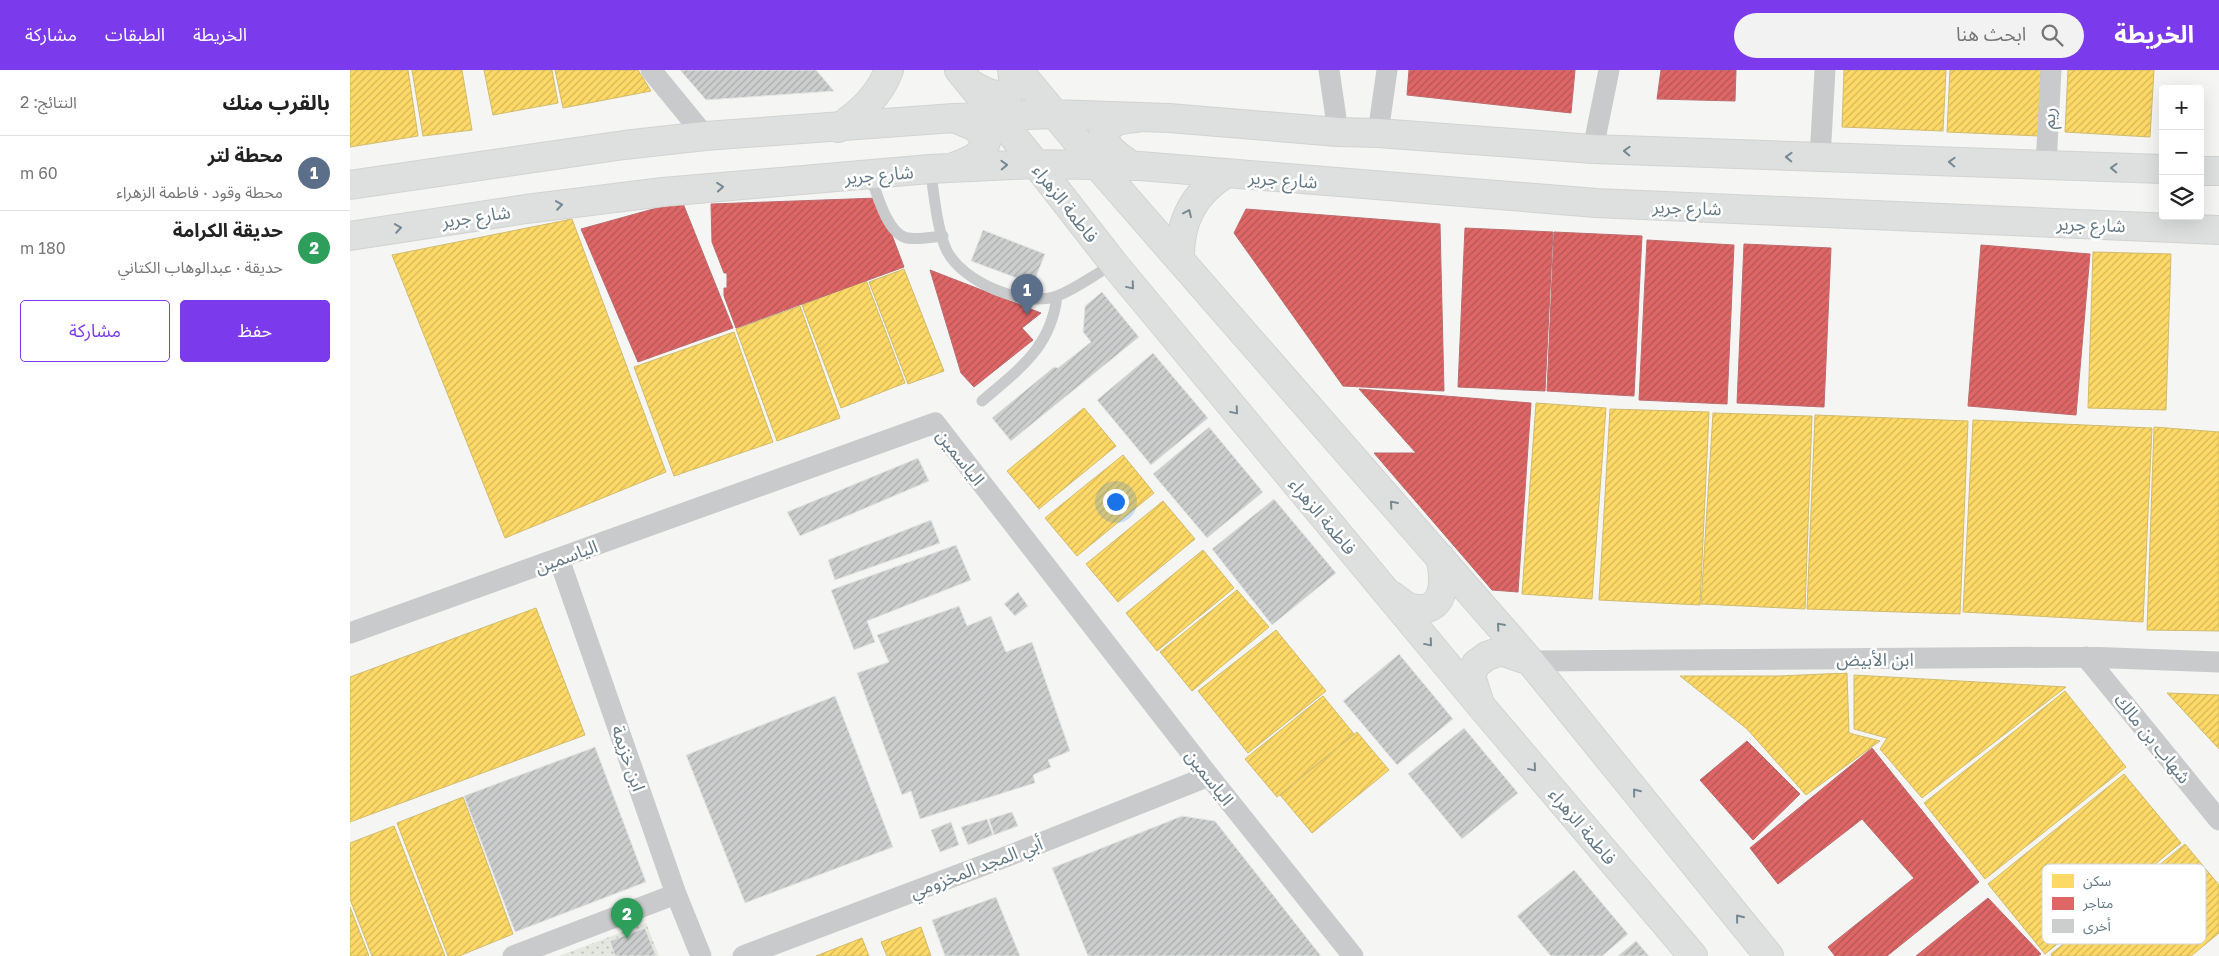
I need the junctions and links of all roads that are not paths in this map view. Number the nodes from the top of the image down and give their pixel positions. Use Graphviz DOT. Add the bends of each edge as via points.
graph roads {
  1 [pos="651,70"];
  2 [pos="889,70"];
  3 [pos="1012,70"];
  4 [pos="1018,70"];
  5 [pos="1329,70"];
  6 [pos="1388,70"];
  7 [pos="1609,70"];
  8 [pos="1825,70"];
  9 [pos="2051,70"];
  10 [pos="965,77"];
  11 [pos="1054,114"];
  12 [pos="997,115"];
  13 [pos="1150,117"];
  14 [pos="954,118"];
  15 [pos="838,128"];
  16 [pos="1338,132"];
  17 [pos="1378,133"];
  18 [pos="705,136"];
  19 [pos="1593,149"];
  20 [pos="1820,158"];
  21 [pos="1036,164"];
  22 [pos="1097,164"];
  23 [pos="2046,165"];
  24 [pos="1132,166"];
  25 [pos="941,168"];
  26 [pos="2159,169"];
  27 [pos="2204,171"];
  28 [pos="2219,171"];
  29 [pos="1225,174"];
  30 [pos="870,175"];
  31 [pos="350,185"];
  32 [pos="1120,190"];
  33 [pos="1076,215"];
  34 [pos="2219,230"];
  35 [pos="350,236"];
  36 [pos="942,236"];
  37 [pos="1180,260"];
  38 [pos="1114,264"];
  39 [pos="1057,296"];
  40 [pos="982,401"];
  41 [pos="1440,557"];
  42 [pos="559,559"];
  43 [pos="1386,592"];
  44 [pos="350,633"];
  45 [pos="2086,657"];
  46 [pos="1530,661"];
  47 [pos="2219,662"];
  48 [pos="1481,706"];
  49 [pos="1210,776"];
  50 [pos="2219,820"];
  51 [pos="676,894"];
  52 [pos="514,956"];
  53 [pos="701,956"];
  54 [pos="743,956"];
  55 [pos="1354,956"];
  56 [pos="1693,956"];
  57 [pos="1770,956"];
  1 -- 18 [label="street"];
  2 -- 15 [label="main road" via="874,98"];
  3 -- 10 [label="main road" via="1013,84 1005,95 987,94"];
  4 -- 11 [label="main road"];
  5 -- 16 [label="street"];
  6 -- 17 [label="street"];
  7 -- 19 [label="street"];
  8 -- 20 [label="street"];
  9 -- 23 [label="street, ريم"];
  10 -- 12 [label="main road, فاطمة الزهراء"];
  11 -- 12 [label="main road"];
  11 -- 13 [label="main road"];
  11 -- 22 [label="main road"];
  12 -- 14 [label="main road"];
  12 -- 21 [label="main road, فاطمة الزهراء"];
  13 -- 16 [label="main road"];
  13 -- 24 [label="main road" via="1121,119 1111,124 1104,134 1111,150"];
  14 -- 15 [label="main road"];
  14 -- 25 [label="main road" via="974,127 987,139 983,151 975,159"];
  15 -- 18 [label="main road"];
  16 -- 17 [label="main road"];
  17 -- 19 [label="main road"];
  18 -- 31 [label="main road"];
  20 -- 19 [label="main road, one-way"];
  23 -- 20 [label="main road, one-way"];
  21 -- 22 [label="main road, شارع جرير"];
  25 -- 21 [label="main road, شارع جرير, one-way"];
  21 -- 33 [label="main road, فاطمة الزهراء"];
  22 -- 24 [label="main road, شارع جرير"];
  22 -- 32 [label="main road"];
  26 -- 23 [label="main road, one-way"];
  24 -- 29 [label="main road, شارع جرير"];
  25 -- 30 [label="main road, شارع جرير"];
  25 -- 36 [label="lane"];
  27 -- 28 [label="main road"];
  29 -- 34 [label="main road, شارع جرير" via="1596,203"];
  37 -- 29 [label="main road, one-way" via="1183,226 1189,210 1198,196"];
  35 -- 30 [label="main road, شارع جرير, one-way" via="594,200"];
  30 -- 36 [label="lane" via="890,225 899,236 912,239"];
  32 -- 33 [label="main road" via="1098,174 1075,174 1071,191"];
  32 -- 37 [label="main road"];
  33 -- 38 [label="main road, فاطمة الزهراء"];
  36 -- 39 [label="lane" via="953,260 979,281 1020,298"];
  41 -- 37 [label="main road, one-way"];
  38 -- 39 [label="lane"];
  38 -- 43 [label="main road, فاطمة الزهراء, one-way"];
  39 -- 40 [label="lane" via="1051,326 1035,353"];
  41 -- 43 [label="main road" via="1444,573 1442,594 1436,603 1410,608"];
  46 -- 41 [label="main road, one-way"];
  42 -- 44 [label="street, الياسمين"];
  42 -- 49 [label="street, الياسمين" via="935,423"];
  42 -- 51 [label="street, ابن خزيمة"];
  43 -- 48 [label="main road, فاطمة الزهراء, one-way"];
  45 -- 46 [label="street, ابن الأبيض"];
  45 -- 47 [label="street, ابن الأبيض"];
  45 -- 50 [label="street, شهاب بن مالك"];
  46 -- 48 [label="main road" via="1501,651 1476,664 1472,676"];
  57 -- 46 [label="main road, one-way"];
  48 -- 56 [label="main road, فاطمة الزهراء, one-way"];
  49 -- 54 [label="street, أبي المجد المخزومي"];
  49 -- 55 [label="street, الياسمين"];
  51 -- 52 [label="street"];
  51 -- 53 [label="street, ابن خزيمة"];
}
